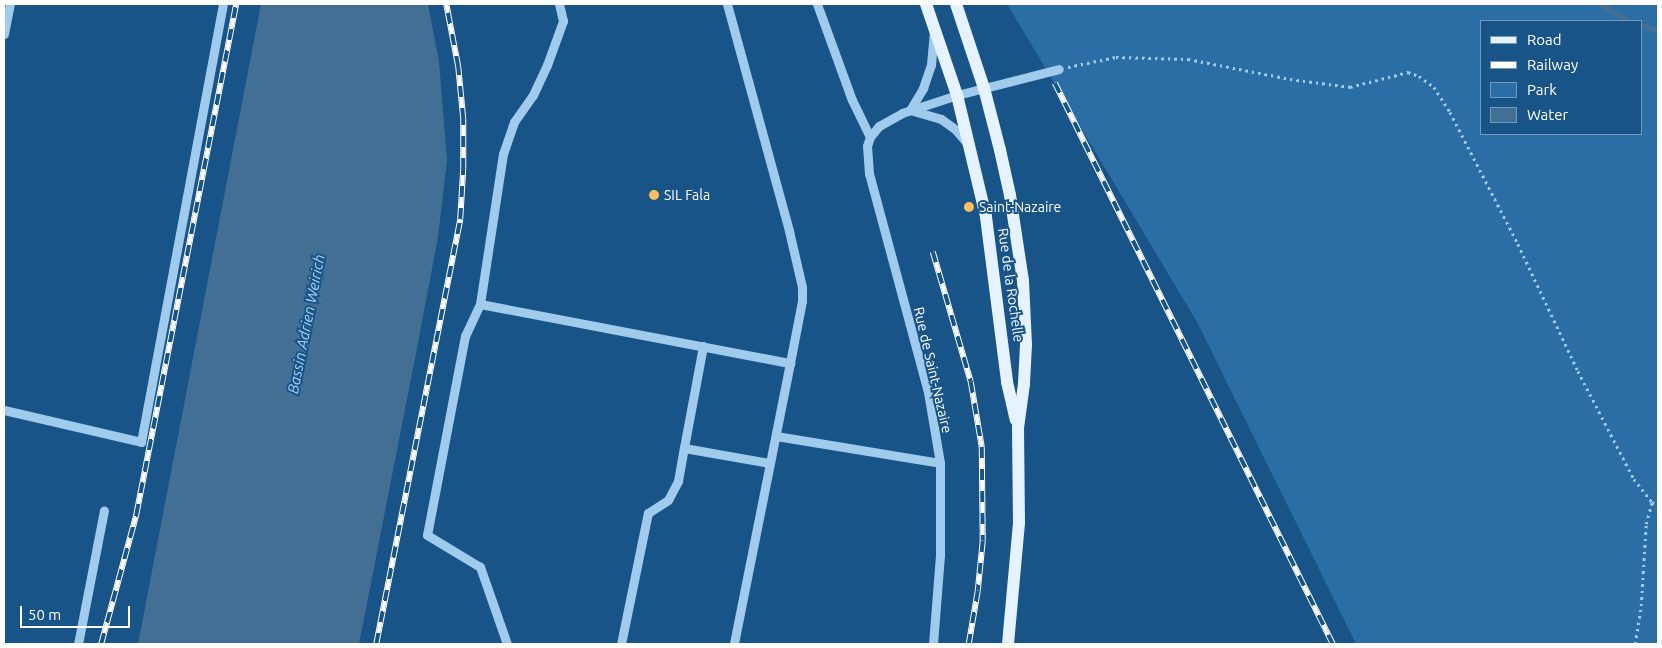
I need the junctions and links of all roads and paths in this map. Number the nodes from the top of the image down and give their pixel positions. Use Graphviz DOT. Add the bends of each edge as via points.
graph roads {
  1 [pos="10,4"];
  2 [pos="223,4"];
  3 [pos="559,4"];
  4 [pos="727,4"];
  5 [pos="817,4"];
  6 [pos="926,4"];
  7 [pos="956,4"];
  8 [pos="935,28"];
  9 [pos="4,34"];
  10 [pos="1060,69"];
  11 [pos="984,88"];
  12 [pos="957,95"];
  13 [pos="910,110"];
  14 [pos="870,137"];
  15 [pos="970,147"];
  16 [pos="480,304"];
  17 [pos="702,346"];
  18 [pos="790,363"];
  19 [pos="4,410"];
  20 [pos="1018,428"];
  21 [pos="776,436"];
  22 [pos="684,448"];
  23 [pos="940,463"];
  24 [pos="769,464"];
  25 [pos="1652,502"];
  26 [pos="1658,505"];
  27 [pos="104,510"];
  28 [pos="78,644"];
  29 [pos="507,644"];
  30 [pos="621,644"];
  31 [pos="734,644"];
  32 [pos="933,644"];
  33 [pos="1008,644"];
  34 [pos="1635,644"];
  1 -- 9 [label="street"];
  2 -- 19 [label="street" via="141,442"];
  3 -- 16 [label="street" via="562,21 547,65 533,95 514,122 503,154"];
  4 -- 18 [label="street" via="802,287"];
  5 -- 14 [label="street" via="852,100"];
  6 -- 8 [label="main road, Rue de la Rochelle"];
  7 -- 11 [label="main road, Rue de la Rochelle"];
  8 -- 12 [label="main road, Rue de la Rochelle"];
  8 -- 13 [label="street" via="931,65"];
  10 -- 11 [label="street"];
  10 -- 25 [label="path" via="1116,57 1188,59 1350,87 1408,72 1419,76 1434,87 1450,112 1518,244 1578,372 1634,479"];
  11 -- 12 [label="street"];
  11 -- 20 [label="main road, Rue de la Rochelle" via="1010,195 1023,281 1026,345"];
  12 -- 13 [label="street"];
  12 -- 15 [label="main road, Rue de la Rochelle"];
  13 -- 14 [label="street" via="879,126"];
  13 -- 15 [label="street" via="941,119 956,130"];
  14 -- 23 [label="street, Rue de Saint-Nazaire" via="866,156 869,174 928,392"];
  15 -- 20 [label="main road, Rue de la Rochelle" via="986,217 1007,382"];
  16 -- 17 [label="street"];
  16 -- 29 [label="street" via="465,336 427,535 480,567"];
  17 -- 18 [label="street"];
  17 -- 22 [label="street"];
  18 -- 21 [label="street"];
  20 -- 33 [label="main road, Rue de la Rochelle" via="1019,523"];
  21 -- 23 [label="street"];
  21 -- 24 [label="street"];
  22 -- 24 [label="street"];
  22 -- 30 [label="street" via="678,481 668,500 648,513"];
  23 -- 32 [label="street, Rue de Saint-Nazaire" via="940,556"];
  24 -- 31 [label="street"];
  25 -- 26 [label="path"];
  25 -- 34 [label="path" via="1646,524 1641,606"];
  27 -- 28 [label="street"];
}
